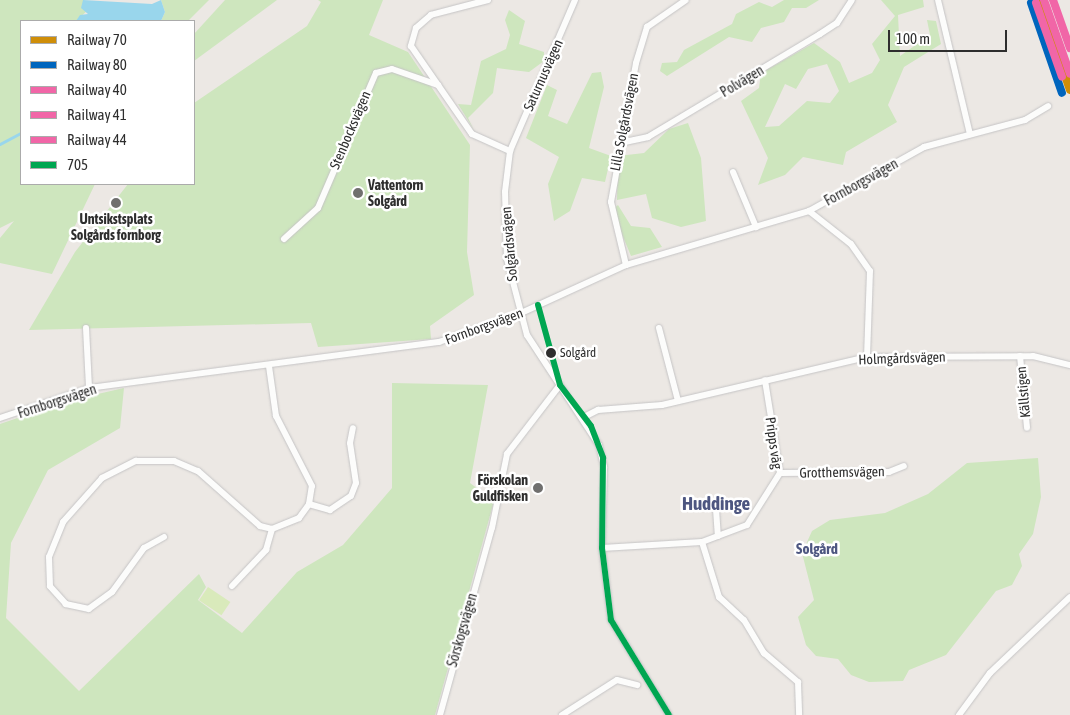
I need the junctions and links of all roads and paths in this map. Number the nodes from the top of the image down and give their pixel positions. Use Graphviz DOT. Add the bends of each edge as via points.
graph roads {
  1 [pos="488,0"];
  2 [pos="575,0"];
  3 [pos="686,0"];
  4 [pos="852,0"];
  5 [pos="938,0"];
  6 [pos="438,85"];
  7 [pos="1048,106"];
  8 [pos="970,134"];
  9 [pos="620,143"];
  10 [pos="510,151"];
  11 [pos="733,172"];
  12 [pos="809,211"];
  13 [pos="756,227"];
  14 [pos="284,239"];
  15 [pos="626,265"];
  16 [pos="519,314"];
  17 [pos="86,328"];
  18 [pos="659,328"];
  19 [pos="1020,356"];
  20 [pos="867,357"];
  21 [pos="1070,364"];
  22 [pos="269,366"];
  23 [pos="765,380"];
  24 [pos="560,385"];
  25 [pos="89,388"];
  26 [pos="678,401"];
  27 [pos="584,416"];
  28 [pos="0,418"];
  29 [pos="353,428"];
  30 [pos="1027,428"];
  31 [pos="904,466"];
  32 [pos="780,473"];
  33 [pos="309,504"];
  34 [pos="716,509"];
  35 [pos="272,529"];
  36 [pos="718,536"];
  37 [pos="164,537"];
  38 [pos="702,542"];
  39 [pos="602,548"];
  40 [pos="232,586"];
  41 [pos="1070,597"];
  42 [pos="637,685"];
  43 [pos="440,715"];
  44 [pos="562,715"];
  45 [pos="669,715"];
  46 [pos="799,715"];
  47 [pos="958,715"];
  1 -- 6 [label="street" via="430,16 416,28 411,46"];
  2 -- 10 [label="street, Saturnusvägen"];
  3 -- 9 [label="street, Lilla Solgårdsvägen" via="653,22 642,36"];
  4 -- 9 [label="street, Polvägen" via="837,23 820,34 648,137"];
  5 -- 8 [label="street"];
  6 -- 10 [label="street" via="477,139"];
  6 -- 14 [label="street, Stenbocksvägen" via="392,69 376,73 318,208"];
  7 -- 8 [label="street, Fornborgsvägen" via="1024,120"];
  8 -- 12 [label="street, Fornborgsvägen" via="924,147"];
  9 -- 15 [label="street, Lilla Solgårdsvägen" via="611,202"];
  10 -- 16 [label="street, Solgårdsvägen" via="505,192 507,260"];
  11 -- 13 [label="street"];
  12 -- 13 [label="street, Fornborgsvägen"];
  12 -- 20 [label="street" via="851,244 870,271"];
  13 -- 15 [label="street, Fornborgsvägen"];
  15 -- 16 [label="street, Fornborgsvägen"];
  16 -- 22 [label="street, Fornborgsvägen" via="439,342"];
  16 -- 24 [label="street, Solgårdsvägen" via="543,364"];
  17 -- 25 [label="street"];
  18 -- 26 [label="street"];
  19 -- 20 [label="street, Holmgårdsvägen"];
  19 -- 21 [label="street, Holmgårdsvägen"];
  19 -- 30 [label="street, Källstigen"];
  20 -- 23 [label="street, Holmgårdsvägen"];
  22 -- 25 [label="street, Fornborgsvägen"];
  22 -- 33 [label="street" via="276,416 287,442 310,478"];
  23 -- 26 [label="street, Holmgårdsvägen"];
  23 -- 32 [label="street, Pripps väg"];
  24 -- 27 [label="street, Solgårdsvägen"];
  24 -- 43 [label="street, Sörskogsvägen" via="513,440"];
  25 -- 28 [label="street, Fornborgsvägen"];
  26 -- 27 [label="street, Holmgårdsvägen" via="640,409 598,410"];
  27 -- 39 [label="street, Solgårdsvägen" via="603,458"];
  29 -- 33 [label="street" via="350,443 356,483 352,496 330,510"];
  31 -- 32 [label="street, Grotthemsvägen" via="889,472"];
  32 -- 36 [label="street, Pripps väg" via="747,525"];
  33 -- 35 [label="street" via="293,522"];
  34 -- 36 [label="street"];
  35 -- 37 [label="street" via="243,516 198,471 174,461 136,461 102,478 63,522 49,557 50,586 66,604 89,609 112,592 144,548"];
  35 -- 40 [label="street" via="260,558"];
  36 -- 38 [label="street, Pripps väg"];
  38 -- 39 [label="street, Pripps väg"];
  38 -- 46 [label="street" via="719,597 744,620 764,653 798,682"];
  39 -- 45 [label="street, Solgårdsvägen" via="614,628"];
  41 -- 47 [label="street" via="990,673"];
  42 -- 44 [label="street" via="616,680"];
}
